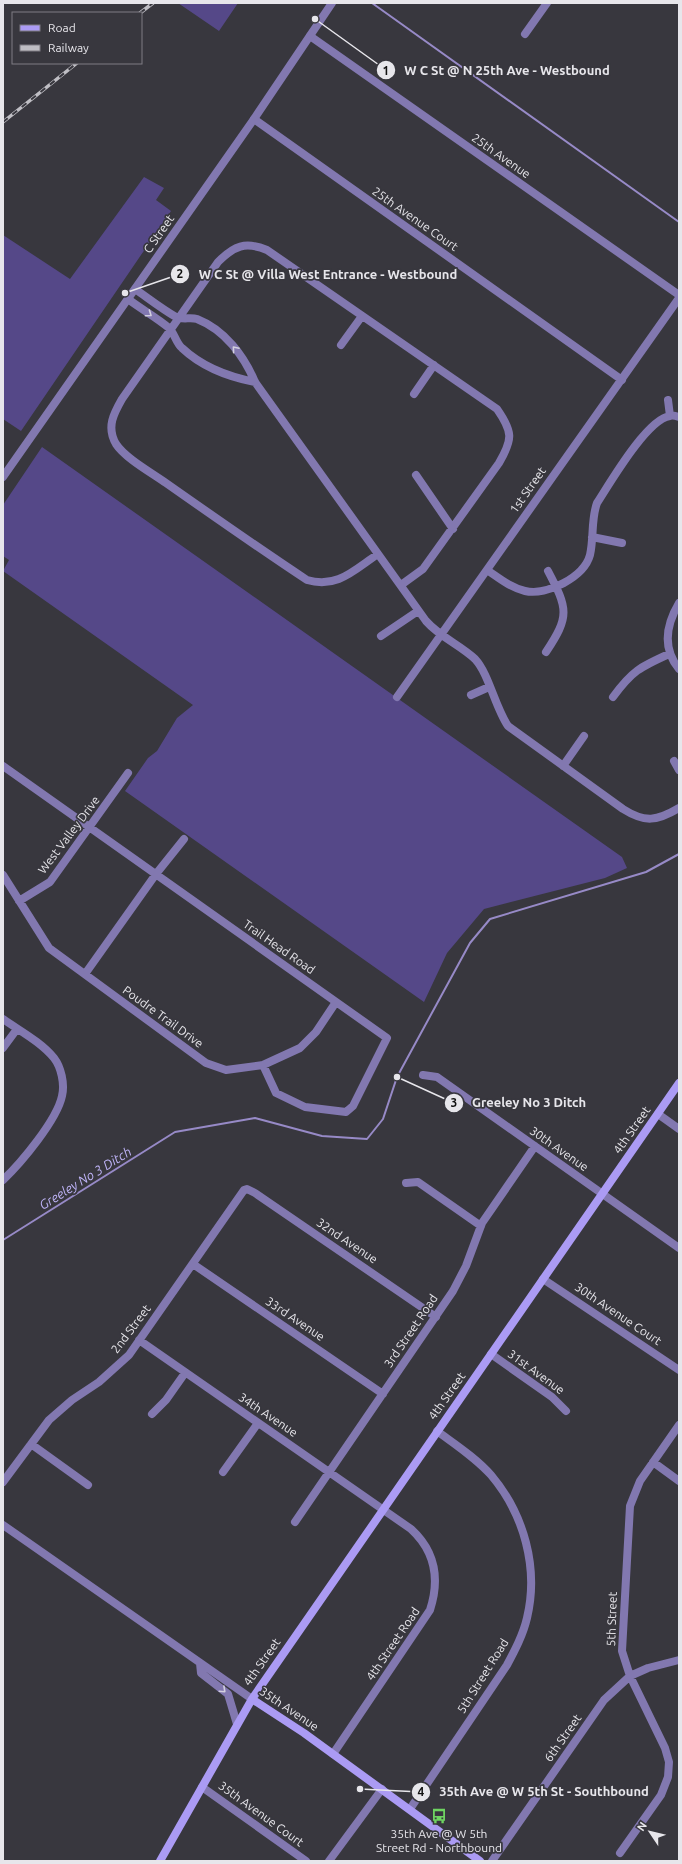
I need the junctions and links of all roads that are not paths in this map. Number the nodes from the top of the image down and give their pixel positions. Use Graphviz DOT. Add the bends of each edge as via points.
graph roads {
  1 [pos="332,3"];
  2 [pos="547,3"];
  3 [pos="525,34"];
  4 [pos="310,36"];
  5 [pos="254,119"];
  6 [pos="135,289"];
  7 [pos="679,296"];
  8 [pos="128,299"];
  9 [pos="362,316"];
  10 [pos="178,318"];
  11 [pos="170,329"];
  12 [pos="341,345"];
  13 [pos="434,365"];
  14 [pos="622,380"];
  15 [pos="255,382"];
  16 [pos="414,394"];
  17 [pos="668,400"];
  18 [pos="670,416"];
  19 [pos="679,417"];
  20 [pos="416,475"];
  21 [pos="3,477"];
  22 [pos="453,529"];
  23 [pos="592,537"];
  24 [pos="622,543"];
  25 [pos="378,554"];
  26 [pos="487,570"];
  27 [pos="548,572"];
  28 [pos="400,585"];
  29 [pos="555,586"];
  30 [pos="679,603"];
  31 [pos="418,611"];
  32 [pos="442,635"];
  33 [pos="381,636"];
  34 [pos="546,652"];
  35 [pos="669,654"];
  36 [pos="679,669"];
  37 [pos="489,687"];
  38 [pos="471,695"];
  39 [pos="397,697"];
  40 [pos="613,697"];
  41 [pos="584,736"];
  42 [pos="674,761"];
  43 [pos="3,766"];
  44 [pos="562,766"];
  45 [pos="679,770"];
  46 [pos="128,773"];
  47 [pos="679,808"];
  48 [pos="91,828"];
  49 [pos="184,839"];
  50 [pos="156,874"];
  51 [pos="3,875"];
  52 [pos="19,901"];
  53 [pos="85,974"];
  54 [pos="336,1002"];
  55 [pos="3,1019"];
  56 [pos="17,1029"];
  57 [pos="3,1048"];
  58 [pos="263,1065"];
  59 [pos="423,1075"];
  60 [pos="679,1083"];
  61 [pos="658,1114"];
  62 [pos="679,1129"];
  63 [pos="535,1146"];
  64 [pos="4,1176"];
  65 [pos="406,1182"];
  66 [pos="244,1190"];
  67 [pos="602,1194"];
  68 [pos="481,1226"];
  69 [pos="679,1248"];
  70 [pos="193,1264"];
  71 [pos="543,1279"];
  72 [pos="436,1317"];
  73 [pos="139,1340"];
  74 [pos="491,1354"];
  75 [pos="679,1370"];
  76 [pos="185,1373"];
  77 [pos="383,1394"];
  78 [pos="566,1411"];
  79 [pos="152,1414"];
  80 [pos="258,1422"];
  81 [pos="679,1425"];
  82 [pos="437,1432"];
  83 [pos="31,1444"];
  84 [pos="653,1462"];
  85 [pos="223,1472"];
  86 [pos="330,1472"];
  87 [pos="679,1481"];
  88 [pos="3,1482"];
  89 [pos="88,1485"];
  90 [pos="383,1510"];
  91 [pos="295,1522"];
  92 [pos="3,1525"];
  93 [pos="679,1660"];
  94 [pos="200,1663"];
  95 [pos="630,1676"];
  96 [pos="252,1699"];
  97 [pos="236,1725"];
  98 [pos="333,1754"];
  99 [pos="202,1787"];
  100 [pos="382,1789"];
  101 [pos="410,1809"];
  102 [pos="620,1853"];
  103 [pos="160,1861"];
  104 [pos="306,1861"];
  105 [pos="329,1861"];
  106 [pos="480,1861"];
  107 [pos="492,1861"];
  1 -- 4 [label="street, C Street"];
  2 -- 3 [label="street"];
  4 -- 5 [label="street, C Street"];
  4 -- 7 [label="street, 25th Avenue"];
  5 -- 6 [label="street, C Street"];
  5 -- 14 [label="street, 25th Avenue Court"];
  6 -- 8 [label="street, C Street"];
  6 -- 10 [label="street"];
  7 -- 14 [label="street, 1st Street"];
  8 -- 11 [label="street, one-way"];
  8 -- 21 [label="street, C Street"];
  9 -- 10 [label="street" via="267,250 248,245 235,248 218,262"];
  9 -- 12 [label="street"];
  9 -- 13 [label="street"];
  10 -- 11 [label="street"];
  15 -- 10 [label="street, one-way" via="246,363 218,331 197,319"];
  11 -- 15 [label="street" via="181,348 202,363 237,378"];
  11 -- 25 [label="street" via="112,416 113,438 122,452 307,580 319,584 332,583"];
  13 -- 16 [label="street"];
  13 -- 22 [label="street" via="497,408 509,426 507,450"];
  14 -- 26 [label="street, 1st Street"];
  15 -- 25 [label="street"];
  17 -- 18 [label="street"];
  18 -- 19 [label="street"];
  18 -- 23 [label="street" via="658,421 645,432 597,503"];
  20 -- 22 [label="street"];
  22 -- 28 [label="street" via="423,569"];
  23 -- 24 [label="street"];
  23 -- 29 [label="street" via="590,555 583,569 567,582"];
  25 -- 28 [label="street"];
  26 -- 29 [label="street" via="513,588 532,592"];
  26 -- 32 [label="street, 1st Street"];
  27 -- 29 [label="street"];
  28 -- 31 [label="street"];
  29 -- 34 [label="street" via="560,593 564,612 562,624"];
  30 -- 35 [label="street" via="668,626"];
  31 -- 32 [label="street" via="430,626"];
  31 -- 33 [label="street"];
  32 -- 37 [label="street" via="474,659 483,669"];
  32 -- 39 [label="street, 1st Street"];
  35 -- 36 [label="street"];
  35 -- 40 [label="street" via="638,668"];
  37 -- 38 [label="street"];
  37 -- 44 [label="street" via="508,726"];
  41 -- 44 [label="street"];
  42 -- 45 [label="street"];
  43 -- 48 [label="street, Trail Head Road"];
  44 -- 47 [label="street" via="637,817 650,820"];
  46 -- 48 [label="street, West Valley Drive"];
  48 -- 50 [label="street, Trail Head Road"];
  48 -- 52 [label="street, West Valley Drive" via="50,882"];
  49 -- 50 [label="street"];
  50 -- 53 [label="street"];
  50 -- 54 [label="street, Trail Head Road"];
  51 -- 52 [label="street, Poudre Trail Drive"];
  52 -- 53 [label="street, Poudre Trail Drive" via="49,948"];
  53 -- 58 [label="street, Poudre Trail Drive" via="206,1063 226,1070"];
  54 -- 58 [label="street, Poudre Trail Drive" via="316,1032 300,1048"];
  54 -- 58 [label="street, Trail Head Road" via="386,1038 350,1110 346,1112 305,1107 276,1093"];
  55 -- 56 [label="street"];
  56 -- 57 [label="street"];
  56 -- 64 [label="street" via="54,1059 61,1072 63,1085 58,1107 48,1124 19,1164"];
  59 -- 63 [label="street, 30th Avenue" via="436,1077"];
  60 -- 61 [label="main road, 4th Street"];
  61 -- 62 [label="street"];
  61 -- 67 [label="main road, 4th Street"];
  63 -- 67 [label="street, 30th Avenue"];
  63 -- 68 [label="street, 3rd Street Road"];
  65 -- 68 [label="street" via="418,1182"];
  66 -- 70 [label="street, 2nd Street"];
  66 -- 72 [label="street, 32nd Avenue" via="255,1193"];
  67 -- 69 [label="street, 30th Avenue"];
  67 -- 71 [label="main road, 4th Street"];
  68 -- 72 [label="street, 3rd Street Road" via="466,1266"];
  70 -- 73 [label="street, 2nd Street"];
  70 -- 77 [label="street, 33rd Avenue"];
  71 -- 74 [label="main road, 4th Street"];
  71 -- 75 [label="street, 30th Avenue Court"];
  72 -- 77 [label="street, 3rd Street Road"];
  73 -- 76 [label="street, 34th Avenue"];
  73 -- 83 [label="street, 2nd Street" via="129,1355 99,1382 72,1400 49,1420"];
  74 -- 78 [label="street, 31st Avenue" via="552,1397"];
  74 -- 82 [label="main road, 4th Street"];
  76 -- 79 [label="street" via="166,1400"];
  76 -- 80 [label="street, 34th Avenue"];
  77 -- 86 [label="street, 3rd Street Road"];
  80 -- 85 [label="street"];
  80 -- 86 [label="street, 34th Avenue"];
  81 -- 84 [label="street, 5th Street"];
  82 -- 90 [label="main road, 4th Street"];
  82 -- 101 [label="street, 5th Street Road" via="471,1456 491,1475 511,1504 527,1546 531,1581 527,1617 507,1665"];
  83 -- 88 [label="street, 2nd Street"];
  83 -- 89 [label="street"];
  84 -- 87 [label="street"];
  84 -- 95 [label="street, 5th Street" via="635,1490 630,1506 622,1651"];
  86 -- 90 [label="street, 34th Avenue"];
  86 -- 91 [label="street, 3rd Street Road"];
  90 -- 96 [label="main road, 4th Street"];
  90 -- 98 [label="street, 4th Street Road" via="411,1529 425,1545 436,1572 435,1596 426,1616"];
  92 -- 94 [label="street, 35th Avenue"];
  93 -- 95 [label="street, 6th Street" via="648,1668"];
  94 -- 96 [label="street, 35th Avenue"];
  94 -- 97 [label="street, one-way" via="201,1673 228,1694"];
  95 -- 102 [label="street, 5th Street" via="665,1748 668,1777 661,1795"];
  95 -- 107 [label="street, 6th Street" via="604,1700"];
  96 -- 97 [label="main road, 4th Street"];
  96 -- 98 [label="main road, 35th Avenue"];
  97 -- 99 [label="main road, 4th Street"];
  98 -- 100 [label="main road, 35th Avenue"];
  99 -- 103 [label="main road, 4th Street"];
  99 -- 104 [label="street, 35th Avenue Court"];
  100 -- 101 [label="main road, 35th Avenue"];
  100 -- 105 [label="street"];
  101 -- 106 [label="main road, 35th Avenue"];
}
